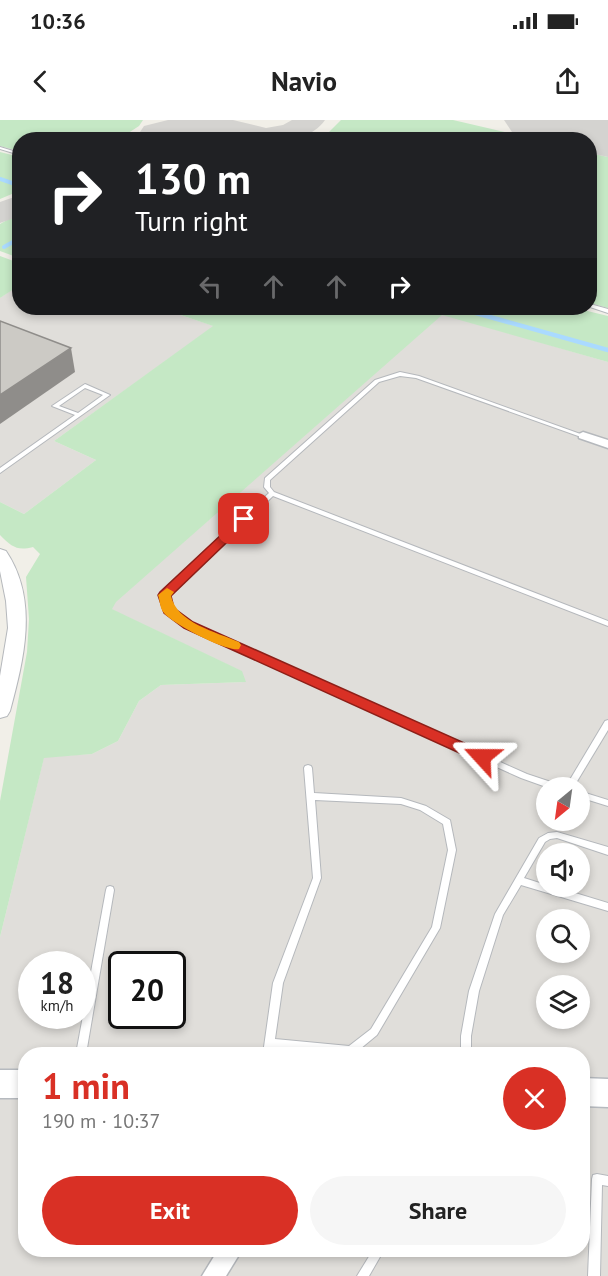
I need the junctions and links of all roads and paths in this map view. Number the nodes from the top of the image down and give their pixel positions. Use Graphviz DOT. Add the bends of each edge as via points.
graph roads {
  1 [pos="78,415"];
  2 [pos="583,436"];
  3 [pos="608,444"];
  4 [pos="0,471"];
  5 [pos="272,492"];
  6 [pos="0,555"];
  7 [pos="608,624"];
  8 [pos="0,711"];
  9 [pos="608,723"];
  10 [pos="308,768"];
  11 [pos="576,777"];
  12 [pos="536,780"];
  13 [pos="310,796"];
  14 [pos="590,797"];
  15 [pos="608,803"];
  16 [pos="608,851"];
  17 [pos="518,880"];
  18 [pos="110,890"];
  19 [pos="608,907"];
  20 [pos="269,1043"];
  21 [pos="82,1047"];
  22 [pos="269,1047"];
  23 [pos="302,1047"];
  24 [pos="358,1047"];
  25 [pos="466,1047"];
  26 [pos="0,1084"];
  27 [pos="18,1084"];
  28 [pos="590,1092"];
  29 [pos="608,1093"];
  30 [pos="608,1181"];
  31 [pos="226,1257"];
  32 [pos="375,1257"];
  33 [pos="213,1276"];
  34 [pos="363,1276"];
  35 [pos="594,1276"];
  1 -- 1 [label="lane" via="98,401 107,395 85,386 55,406"];
  1 -- 4 [label="lane"];
  2 -- 3 [label="street"];
  2 -- 5 [label="lane" via="417,377 388,377 377,381 267,479"];
  5 -- 7 [label="lane"];
  5 -- 12 [label="lane" via="165,595 168,610 188,625"];
  6 -- 8 [label="street" via="6,562 16,604 15,651"];
  9 -- 11 [label="lane"];
  10 -- 13 [label="lane"];
  13 -- 20 [label="lane" via="317,878 278,983"];
  13 -- 24 [label="lane" via="401,801 447,822 452,850 436,928 374,1032"];
  14 -- 15 [label="lane"];
  16 -- 17 [label="lane" via="557,835 548,836"];
  17 -- 19 [label="lane"];
  17 -- 25 [label="lane" via="499,914 474,991"];
  18 -- 21 [label="lane"];
  20 -- 22 [label="lane"];
  20 -- 23 [label="lane"];
  26 -- 27 [label="main road"];
  28 -- 29 [label="main road"];
  30 -- 35 [label="lane" via="597,1179"];
  31 -- 33 [label="street"];
  32 -- 34 [label="lane"];
}
